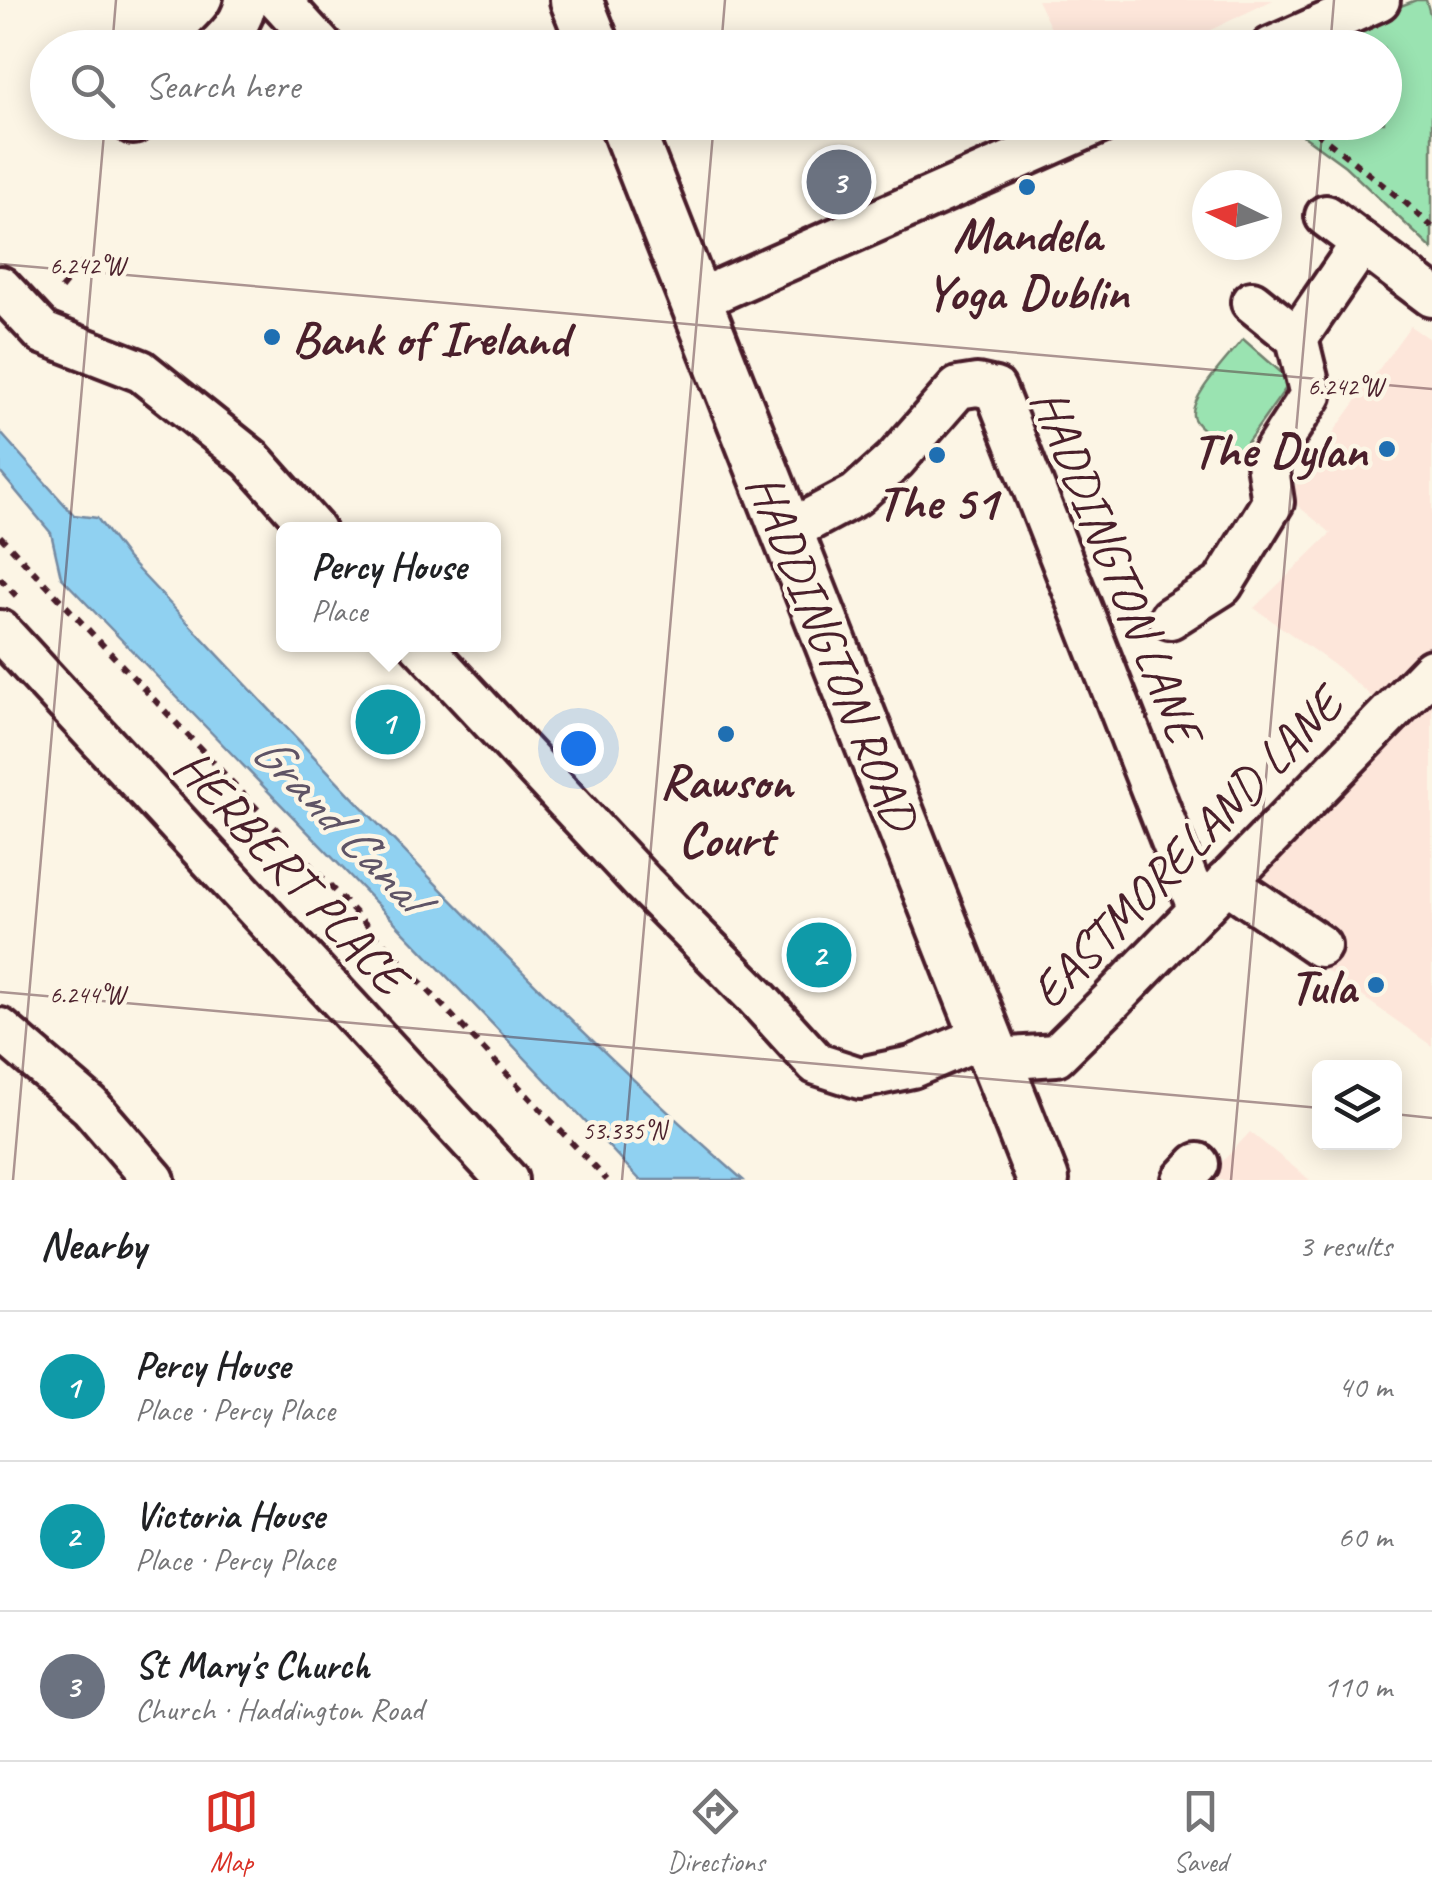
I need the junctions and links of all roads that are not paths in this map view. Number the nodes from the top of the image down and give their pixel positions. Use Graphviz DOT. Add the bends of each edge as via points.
graph roads {
  1 [pos="246,0"];
  2 [pos="279,0"];
  3 [pos="576,0"];
  4 [pos="1379,0"];
  5 [pos="234,30"];
  6 [pos="306,30"];
  7 [pos="588,30"];
  8 [pos="1312,30"];
  9 [pos="632,140"];
  10 [pos="1059,140"];
  11 [pos="1326,216"];
  12 [pos="1362,243"];
  13 [pos="1432,296"];
  14 [pos="4,299"];
  15 [pos="696,301"];
  16 [pos="1252,302"];
  17 [pos="1297,338"];
  18 [pos="307,522"];
  19 [pos="787,532"];
  20 [pos="1170,618"];
  21 [pos="0,631"];
  22 [pos="427,652"];
  23 [pos="1432,670"];
  24 [pos="1213,896"];
  25 [pos="1320,946"];
  26 [pos="0,1029"];
  27 [pos="991,1047"];
  28 [pos="154,1180"];
  29 [pos="508,1180"];
  30 [pos="1043,1180"];
  1 -- 5 [label="street"];
  2 -- 6 [label="street"];
  3 -- 7 [label="main road"];
  4 -- 8 [label="street"];
  9 -- 15 [label="main road, HADDINGTON ROAD"];
  10 -- 15 [label="street"];
  11 -- 12 [label="street"];
  12 -- 13 [label="street"];
  12 -- 17 [label="street"];
  14 -- 18 [label="street" via="43,333 141,370 251,458"];
  15 -- 19 [label="main road, HADDINGTON ROAD"];
  16 -- 17 [label="street"];
  17 -- 20 [label="street" via="1311,395 1267,462 1274,502 1222,585"];
  19 -- 24 [label="street, HADDINGTON LANE" via="856,495 958,388 995,389"];
  19 -- 27 [label="main road, HADDINGTON ROAD"];
  21 -- 29 [label="street, HERBERT PLACE"];
  22 -- 27 [label="street, EASTMORELAND LANE" via="817,1064 860,1078"];
  23 -- 24 [label="street, EASTMORELAND LANE"];
  24 -- 25 [label="street"];
  24 -- 27 [label="street, EASTMORELAND LANE" via="1056,1054"];
  26 -- 28 [label="street" via="90,1106"];
  27 -- 30 [label="main road, HADDINGTON ROAD"];
}
